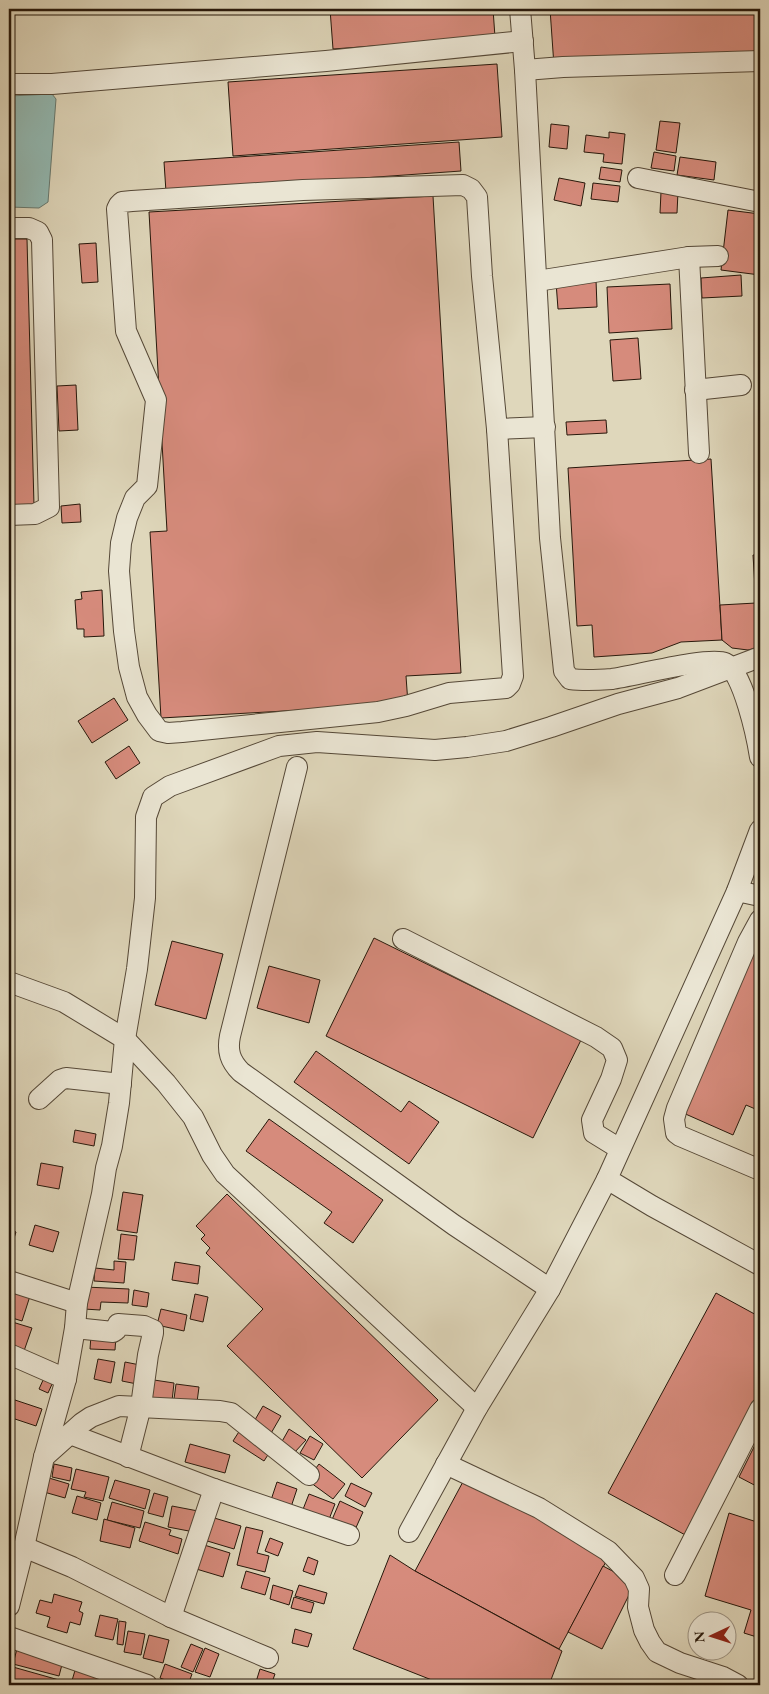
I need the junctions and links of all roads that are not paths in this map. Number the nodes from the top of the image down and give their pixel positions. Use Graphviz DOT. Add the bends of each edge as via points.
graph roads {
  1 [pos="520,9"];
  2 [pos="523,41"];
  3 [pos="760,61"];
  4 [pos="525,70"];
  5 [pos="9,84"];
  6 [pos="638,178"];
  7 [pos="760,202"];
  8 [pos="9,228"];
  9 [pos="718,256"];
  10 [pos="689,258"];
  11 [pos="536,281"];
  12 [pos="741,386"];
  13 [pos="696,390"];
  14 [pos="545,427"];
  15 [pos="497,429"];
  16 [pos="699,453"];
  17 [pos="9,514"];
  18 [pos="760,657"];
  19 [pos="733,668"];
  20 [pos="760,757"];
  21 [pos="297,767"];
  22 [pos="760,830"];
  23 [pos="737,891"];
  24 [pos="760,896"];
  25 [pos="760,920"];
  26 [pos="403,939"];
  27 [pos="9,982"];
  28 [pos="125,1039"];
  29 [pos="121,1084"];
  30 [pos="39,1099"];
  31 [pos="620,1149"];
  32 [pos="760,1170"];
  33 [pos="607,1179"];
  34 [pos="760,1265"];
  35 [pos="9,1281"];
  36 [pos="550,1289"];
  37 [pos="77,1303"];
  38 [pos="75,1328"];
  39 [pos="9,1354"];
  40 [pos="66,1379"];
  41 [pos="141,1406"];
  42 [pos="477,1408"];
  43 [pos="760,1409"];
  44 [pos="70,1434"];
  45 [pos="44,1457"];
  46 [pos="128,1457"];
  47 [pos="446,1464"];
  48 [pos="309,1475"];
  49 [pos="214,1489"];
  50 [pos="409,1532"];
  51 [pos="348,1535"];
  52 [pos="24,1547"];
  53 [pos="675,1575"];
  54 [pos="9,1606"];
  55 [pos="171,1617"];
  56 [pos="9,1637"];
  57 [pos="268,1658"];
  58 [pos="146,1685"];
  59 [pos="738,1685"];
  1 -- 2 [label="street"];
  2 -- 4 [label="street"];
  2 -- 5 [label="street" via="52,84"];
  3 -- 4 [label="street"];
  4 -- 11 [label="street"];
  6 -- 7 [label="street"];
  8 -- 17 [label="street" via="29,228 38,232 42,240 49,507 35,514"];
  9 -- 10 [label="street"];
  10 -- 11 [label="street"];
  10 -- 13 [label="street"];
  11 -- 14 [label="street"];
  12 -- 13 [label="street"];
  13 -- 16 [label="street"];
  14 -- 15 [label="street"];
  14 -- 19 [label="street" via="550,538 564,671 570,679 612,679 708,662 724,662"];
  15 -- 15 [label="street" via="513,676 506,688 449,693 378,712 168,734 158,731 138,697 128,667 119,571 127,518 135,498 147,486 156,400 126,331 117,209 122,202 303,190 463,185 471,189 478,197"];
  18 -- 19 [label="street"];
  19 -- 20 [label="street" via="752,715"];
  19 -- 28 [label="street" via="506,740 435,750 317,742 280,746 160,792 153,797 146,817 145,898"];
  21 -- 36 [label="street" via="230,1036 228,1047 234,1066 454,1225"];
  22 -- 23 [label="street"];
  23 -- 24 [label="street"];
  23 -- 31 [label="street"];
  25 -- 32 [label="street" via="674,1120 676,1133 680,1136"];
  26 -- 31 [label="street" via="612,1048 617,1060 592,1127 594,1133"];
  27 -- 28 [label="street" via="64,1002"];
  28 -- 29 [label="street"];
  28 -- 42 [label="street" via="193,1117 212,1155 226,1174"];
  29 -- 30 [label="street" via="66,1078"];
  29 -- 37 [label="street" via="112,1146"];
  31 -- 33 [label="street"];
  33 -- 34 [label="street"];
  33 -- 36 [label="street"];
  35 -- 37 [label="street"];
  36 -- 42 [label="street"];
  37 -- 38 [label="street"];
  38 -- 40 [label="street"];
  38 -- 41 [label="street" via="113,1332 118,1324 144,1326 152,1330"];
  39 -- 40 [label="street"];
  40 -- 45 [label="street"];
  41 -- 44 [label="street" via="120,1406 91,1417"];
  41 -- 46 [label="street"];
  41 -- 48 [label="street" via="231,1414"];
  42 -- 47 [label="street"];
  43 -- 53 [label="street"];
  44 -- 45 [label="street"];
  44 -- 46 [label="street"];
  45 -- 52 [label="street"];
  46 -- 49 [label="street"];
  47 -- 50 [label="street"];
  47 -- 59 [label="street" via="538,1508 608,1551 634,1578 639,1590 638,1607 644,1630 658,1652 723,1676"];
  49 -- 51 [label="street"];
  49 -- 55 [label="street"];
  52 -- 54 [label="street"];
  52 -- 55 [label="street" via="72,1567"];
  55 -- 57 [label="street"];
  56 -- 58 [label="street"];
}
